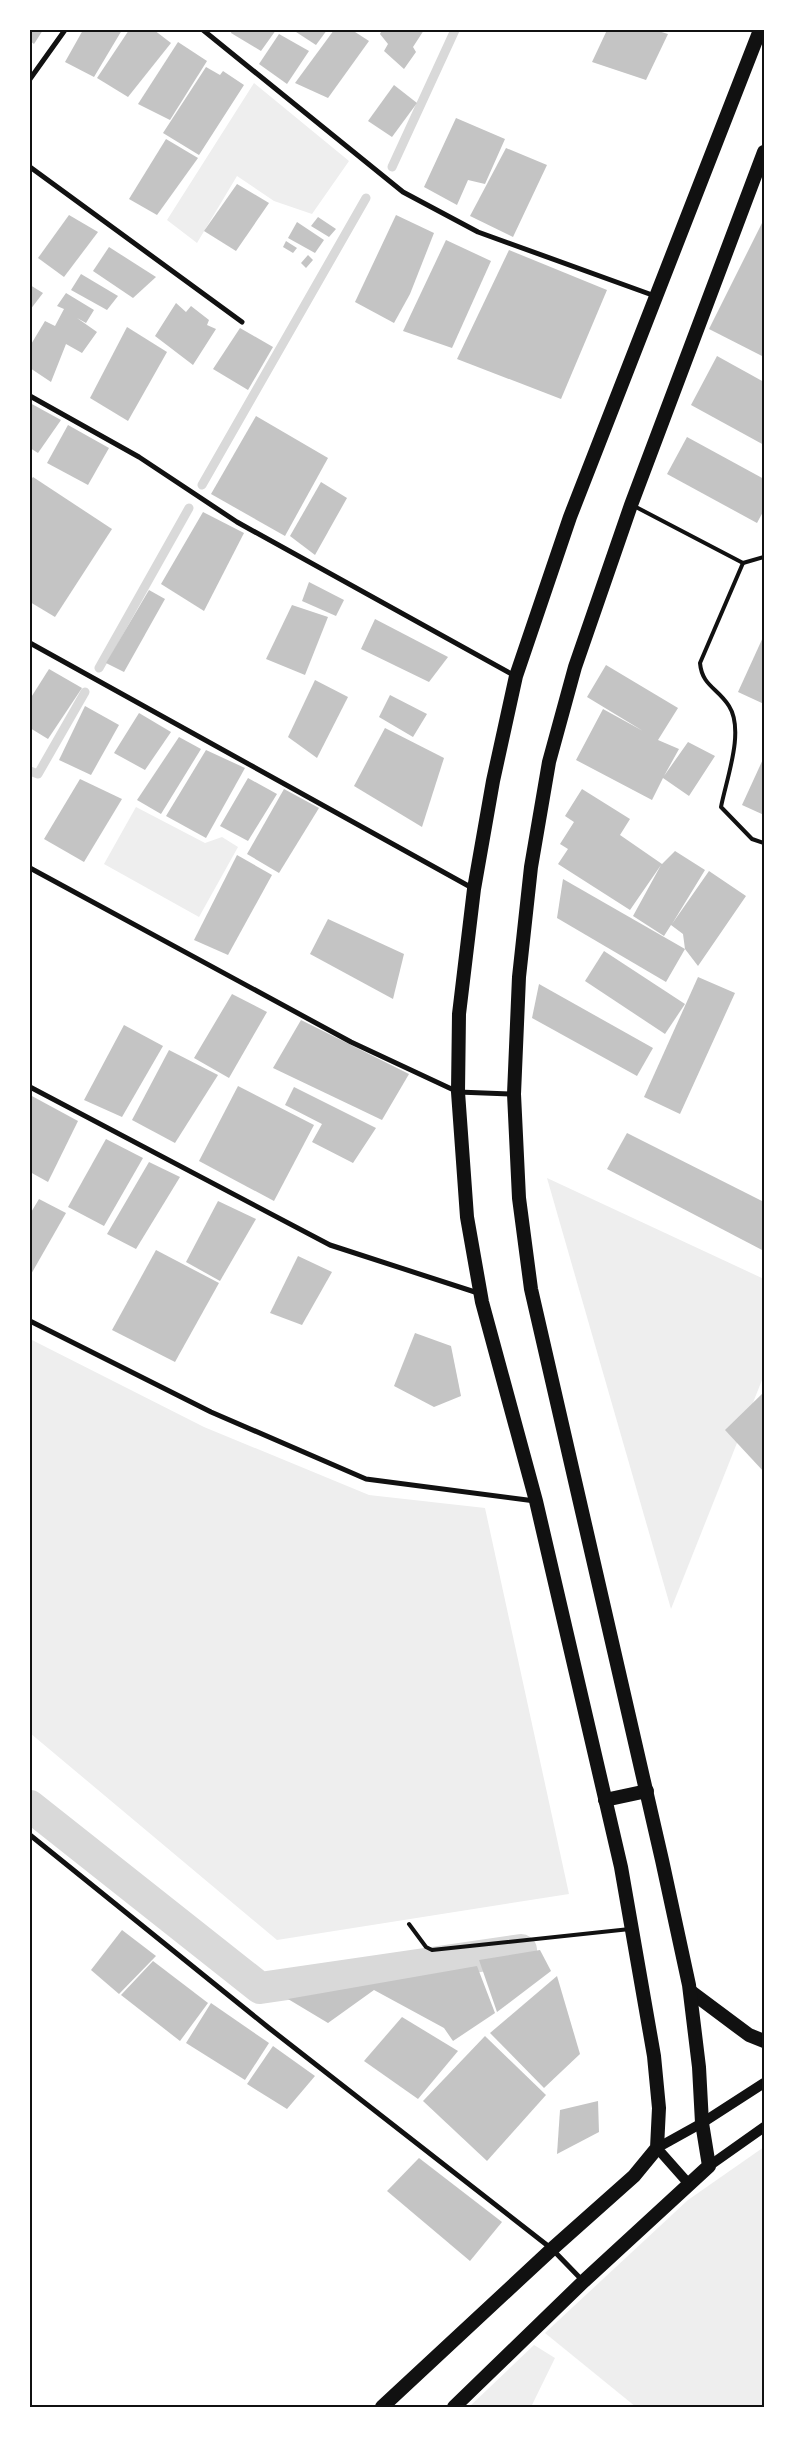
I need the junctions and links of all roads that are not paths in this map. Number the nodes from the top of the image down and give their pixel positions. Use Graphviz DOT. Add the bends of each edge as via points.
graph roads {
  1 [pos="65,30"];
  2 [pos="203,30"];
  3 [pos="760,30"];
  4 [pos="30,79"];
  5 [pos="764,152"];
  6 [pos="30,168"];
  7 [pos="655,296"];
  8 [pos="242,322"];
  9 [pos="30,396"];
  10 [pos="632,504"];
  11 [pos="764,557"];
  12 [pos="743,564"];
  13 [pos="30,643"];
  14 [pos="516,676"];
  15 [pos="764,844"];
  16 [pos="30,868"];
  17 [pos="474,889"];
  18 [pos="30,1087"];
  19 [pos="458,1092"];
  20 [pos="514,1094"];
  21 [pos="480,1294"];
  22 [pos="30,1321"];
  23 [pos="536,1502"];
  24 [pos="647,1791"];
  25 [pos="605,1800"];
  26 [pos="30,1835"];
  27 [pos="409,1924"];
  28 [pos="632,1929"];
  29 [pos="690,1991"];
  30 [pos="764,2041"];
  31 [pos="764,2083"];
  32 [pos="702,2123"];
  33 [pos="764,2127"];
  34 [pos="657,2148"];
  35 [pos="709,2166"];
  36 [pos="688,2183"];
  37 [pos="552,2248"];
  38 [pos="584,2282"];
  39 [pos="382,2407"];
  40 [pos="454,2407"];
  1 -- 4 [label="street"];
  2 -- 7 [label="street" via="403,192 478,232"];
  3 -- 7 [label="highway"];
  5 -- 10 [label="highway"];
  6 -- 8 [label="street"];
  7 -- 14 [label="highway" via="570,517"];
  9 -- 14 [label="street" via="139,457 236,522"];
  10 -- 12 [label="lane"];
  10 -- 20 [label="highway" via="575,667 549,762 531,867 522,947"];
  11 -- 12 [label="lane"];
  12 -- 15 [label="lane" via="704,650 700,669 701,675 730,706 737,731 721,807 752,839"];
  13 -- 17 [label="street"];
  14 -- 17 [label="highway"];
  16 -- 19 [label="street" via="351,1042"];
  17 -- 19 [label="highway" via="459,1014"];
  18 -- 21 [label="street" via="330,1245"];
  19 -- 20 [label="street"];
  19 -- 21 [label="highway" via="466,1217"];
  20 -- 24 [label="highway" via="519,1198 530,1289"];
  21 -- 23 [label="highway"];
  22 -- 23 [label="street" via="210,1412 366,1479"];
  23 -- 25 [label="highway"];
  24 -- 25 [label="highway"];
  24 -- 29 [label="highway"];
  25 -- 28 [label="highway"];
  26 -- 37 [label="street"];
  27 -- 28 [label="lane" via="426,1947 432,1950"];
  28 -- 34 [label="highway" via="654,2056 659,2108"];
  29 -- 30 [label="highway" via="749,2034"];
  29 -- 32 [label="highway"];
  31 -- 32 [label="main road"];
  32 -- 34 [label="main road"];
  32 -- 35 [label="highway"];
  33 -- 35 [label="main road"];
  34 -- 36 [label="main road"];
  34 -- 37 [label="highway" via="634,2176"];
  35 -- 36 [label="highway"];
  36 -- 38 [label="highway"];
  37 -- 38 [label="street"];
  37 -- 39 [label="highway"];
  38 -- 40 [label="highway"];
}
